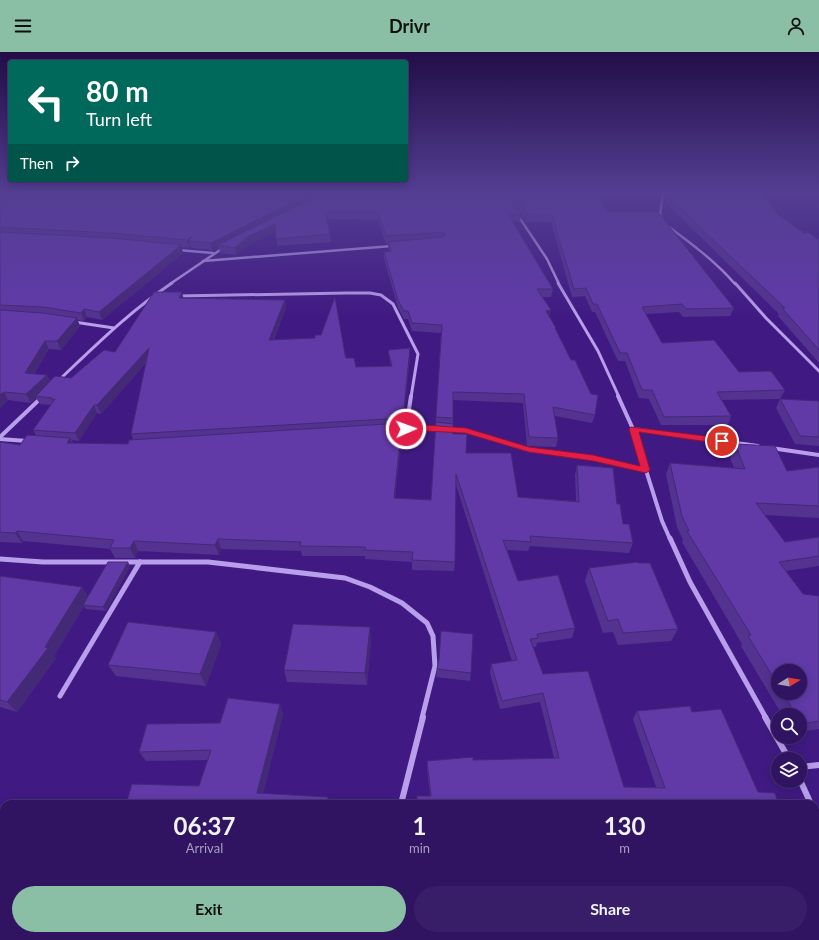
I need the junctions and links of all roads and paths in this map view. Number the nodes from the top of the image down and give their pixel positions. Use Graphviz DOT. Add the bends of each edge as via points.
graph roads {
  1 [pos="531,233"];
  2 [pos="678,233"];
  3 [pos="226,246"];
  4 [pos="395,246"];
  5 [pos="176,250"];
  6 [pos="213,254"];
  7 [pos="204,261"];
  8 [pos="152,296"];
  9 [pos="160,296"];
  10 [pos="175,296"];
  11 [pos="69,322"];
  12 [pos="114,328"];
  13 [pos="819,371"];
  14 [pos="57,382"];
  15 [pos="45,393"];
  16 [pos="406,429"];
  17 [pos="633,429"];
  18 [pos="390,430"];
  19 [pos="0,438"];
  20 [pos="31,442"];
  21 [pos="819,455"];
  22 [pos="646,470"];
  23 [pos="0,559"];
  24 [pos="140,562"];
  25 [pos="60,696"];
  26 [pos="785,752"];
  27 [pos="819,765"];
  28 [pos="807,766"];
  29 [pos="804,788"];
  30 [pos="402,800"];
  31 [pos="809,800"];
  1 -- 17 [label="street" via="598,351"];
  2 -- 13 [label="street" via="727,274"];
  3 -- 6 [label="street"];
  4 -- 7 [label="street"];
  5 -- 6 [label="street"];
  6 -- 7 [label="street"];
  7 -- 8 [label="street"];
  8 -- 9 [label="street"];
  8 -- 12 [label="street"];
  10 -- 16 [label="street" via="370,293 385,297 393,304 418,354"];
  11 -- 12 [label="street"];
  12 -- 14 [label="street"];
  15 -- 19 [label="street"];
  16 -- 18 [label="street"];
  16 -- 22 [label="street" via="466,431 529,450 593,458"];
  17 -- 21 [label="street"];
  17 -- 22 [label="street"];
  19 -- 20 [label="street"];
  22 -- 26 [label="street" via="662,521 690,582"];
  23 -- 24 [label="street" via="44,562"];
  24 -- 25 [label="street"];
  24 -- 30 [label="street" via="208,562 345,578 402,603 427,622 434,636 435,666"];
  27 -- 28 [label="street"];
  29 -- 31 [label="street"];
}
